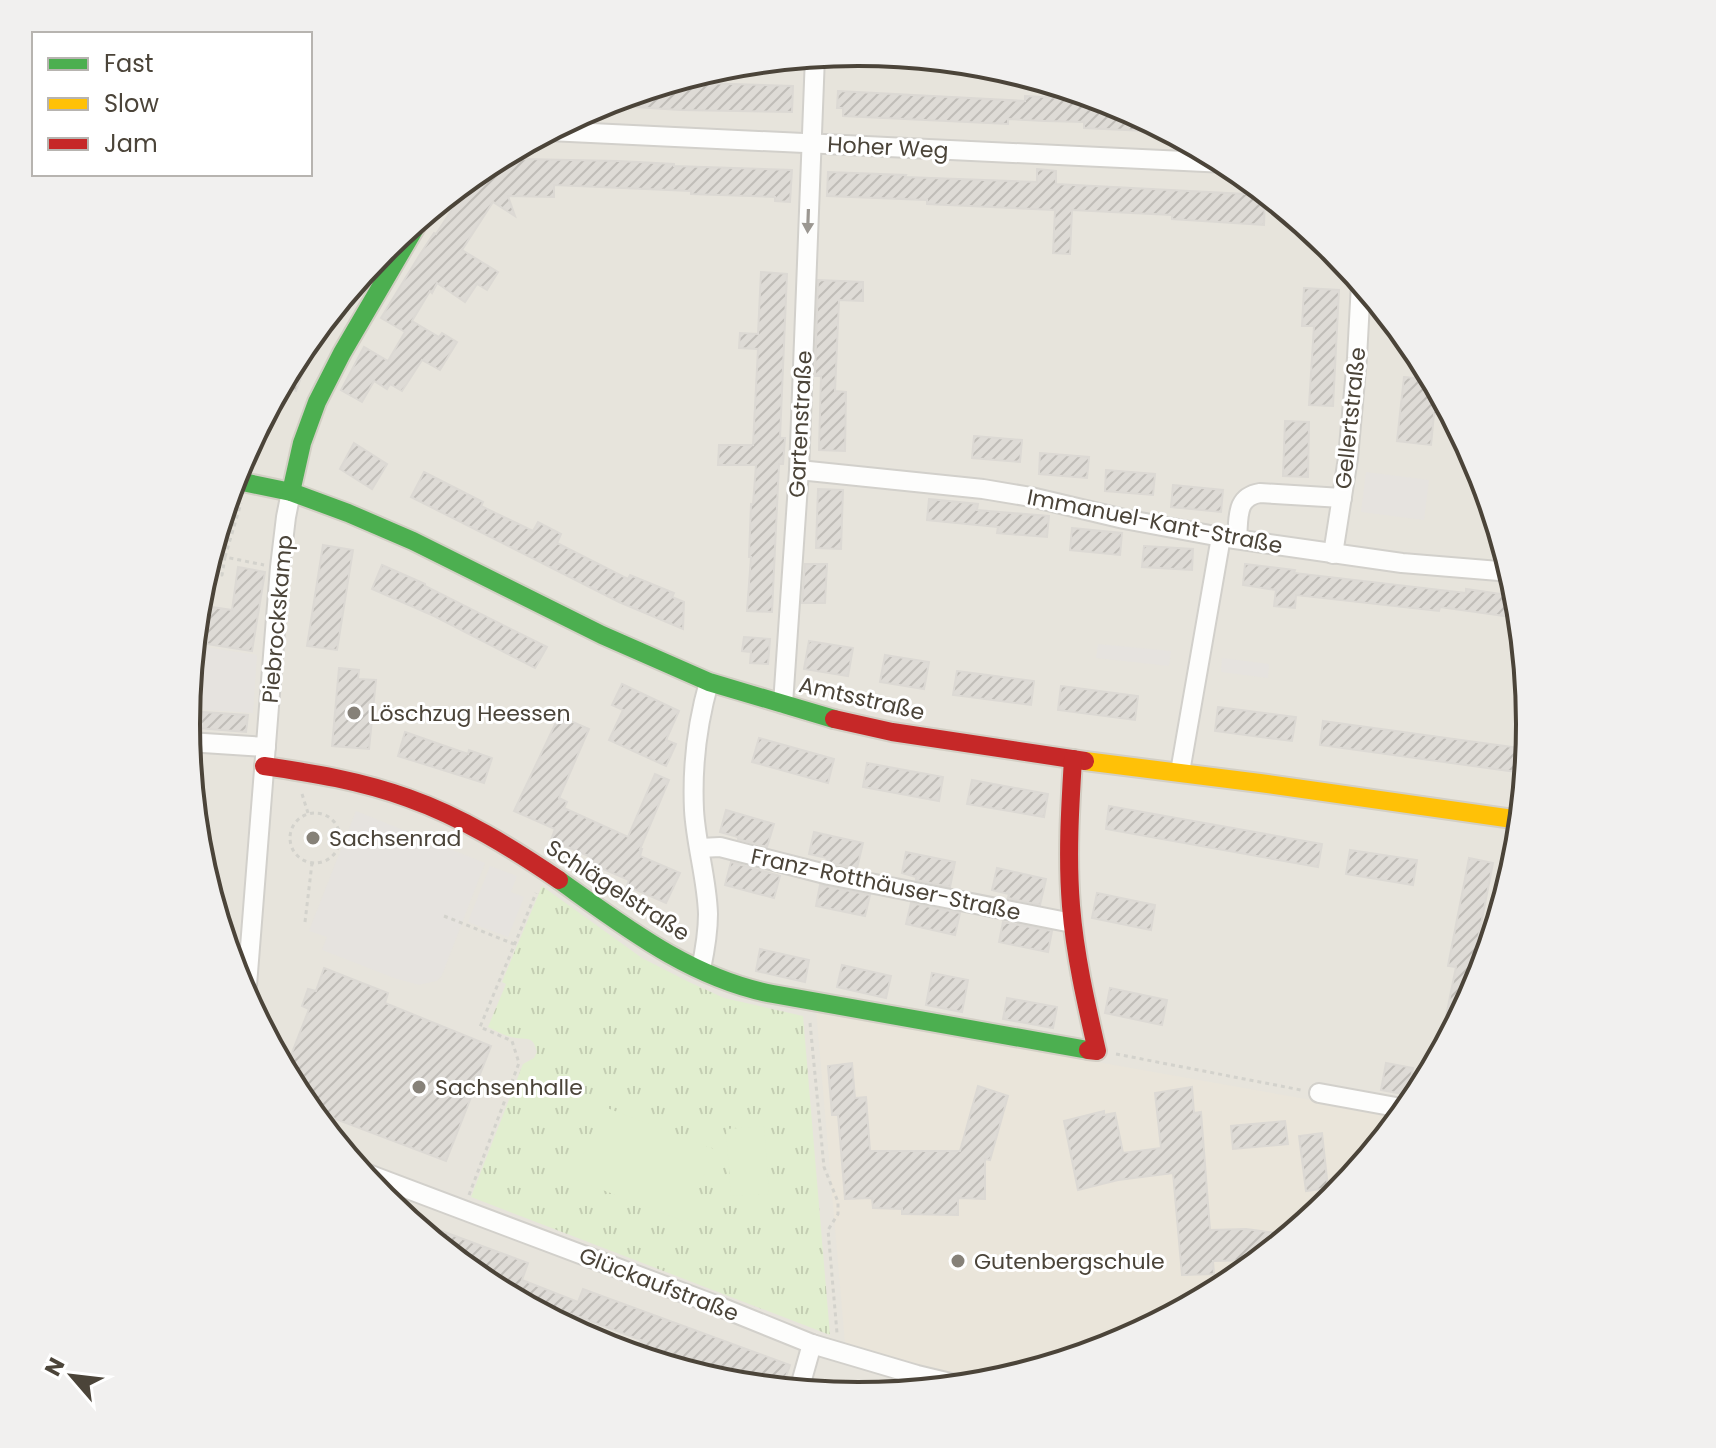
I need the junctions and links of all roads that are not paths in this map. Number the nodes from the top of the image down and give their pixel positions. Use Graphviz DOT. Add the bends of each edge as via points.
graph roads {
  1 [pos="814,67"];
  2 [pos="571,132"];
  3 [pos="811,143"];
  4 [pos="1199,162"];
  5 [pos="402,250"];
  6 [pos="1360,298"];
  7 [pos="799,470"];
  8 [pos="246,483"];
  9 [pos="291,492"];
  10 [pos="1342,498"];
  11 [pos="1229,538"];
  12 [pos="1333,554"];
  13 [pos="1498,571"];
  14 [pos="709,682"];
  15 [pos="783,704"];
  16 [pos="200,744"];
  17 [pos="265,756"];
  18 [pos="1073,759"];
  19 [pos="1180,772"];
  20 [pos="1509,818"];
  21 [pos="700,848"];
  22 [pos="1072,923"];
  23 [pos="701,969"];
  24 [pos="248,971"];
  25 [pos="1319,1093"];
  26 [pos="1393,1106"];
  27 [pos="385,1180"];
  28 [pos="812,1344"];
  29 [pos="929,1378"];
  30 [pos="802,1379"];
  1 -- 3 [label="street, Gartenstraße"];
  2 -- 3 [label="street, Hoher Weg"];
  3 -- 4 [label="street, Hoher Weg"];
  3 -- 7 [label="street, Gartenstraße, one-way"];
  5 -- 9 [label="street" via="317,402"];
  6 -- 10 [label="street, Gellertstraße"];
  7 -- 11 [label="street, Immanuel-Kant-Straße" via="1003,492"];
  7 -- 15 [label="street, Gartenstraße"];
  8 -- 9 [label="street, Amtsstraße"];
  9 -- 14 [label="street, Amtsstraße" via="413,541"];
  9 -- 17 [label="street, Piebrockskamp"];
  10 -- 11 [label="street" via="1250,495"];
  10 -- 12 [label="street, Gellertstraße"];
  11 -- 12 [label="street, Immanuel-Kant-Straße"];
  11 -- 19 [label="street"];
  12 -- 13 [label="street, Immanuel-Kant-Straße"];
  14 -- 15 [label="street, Amtsstraße"];
  14 -- 21 [label="street" via="694,762"];
  15 -- 18 [label="street, Amtsstraße" via="892,732"];
  16 -- 17 [label="street"];
  17 -- 23 [label="street, Schlägelstraße" via="431,806 545,871 663,952"];
  17 -- 24 [label="street, Piebrockskamp"];
  18 -- 19 [label="street, Amtsstraße"];
  18 -- 22 [label="street"];
  19 -- 20 [label="street, Amtsstraße"];
  21 -- 22 [label="street, Franz-Rotthäuser-Straße" via="720,847 829,875"];
  21 -- 23 [label="street" via="708,912"];
  22 -- 23 [label="street, Schlägelstraße" via="1097,1051 751,991"];
  25 -- 26 [label="street"];
  27 -- 28 [label="street, Glückaufstraße"];
  28 -- 29 [label="street, Glückaufstraße"];
  28 -- 30 [label="street"];
}
